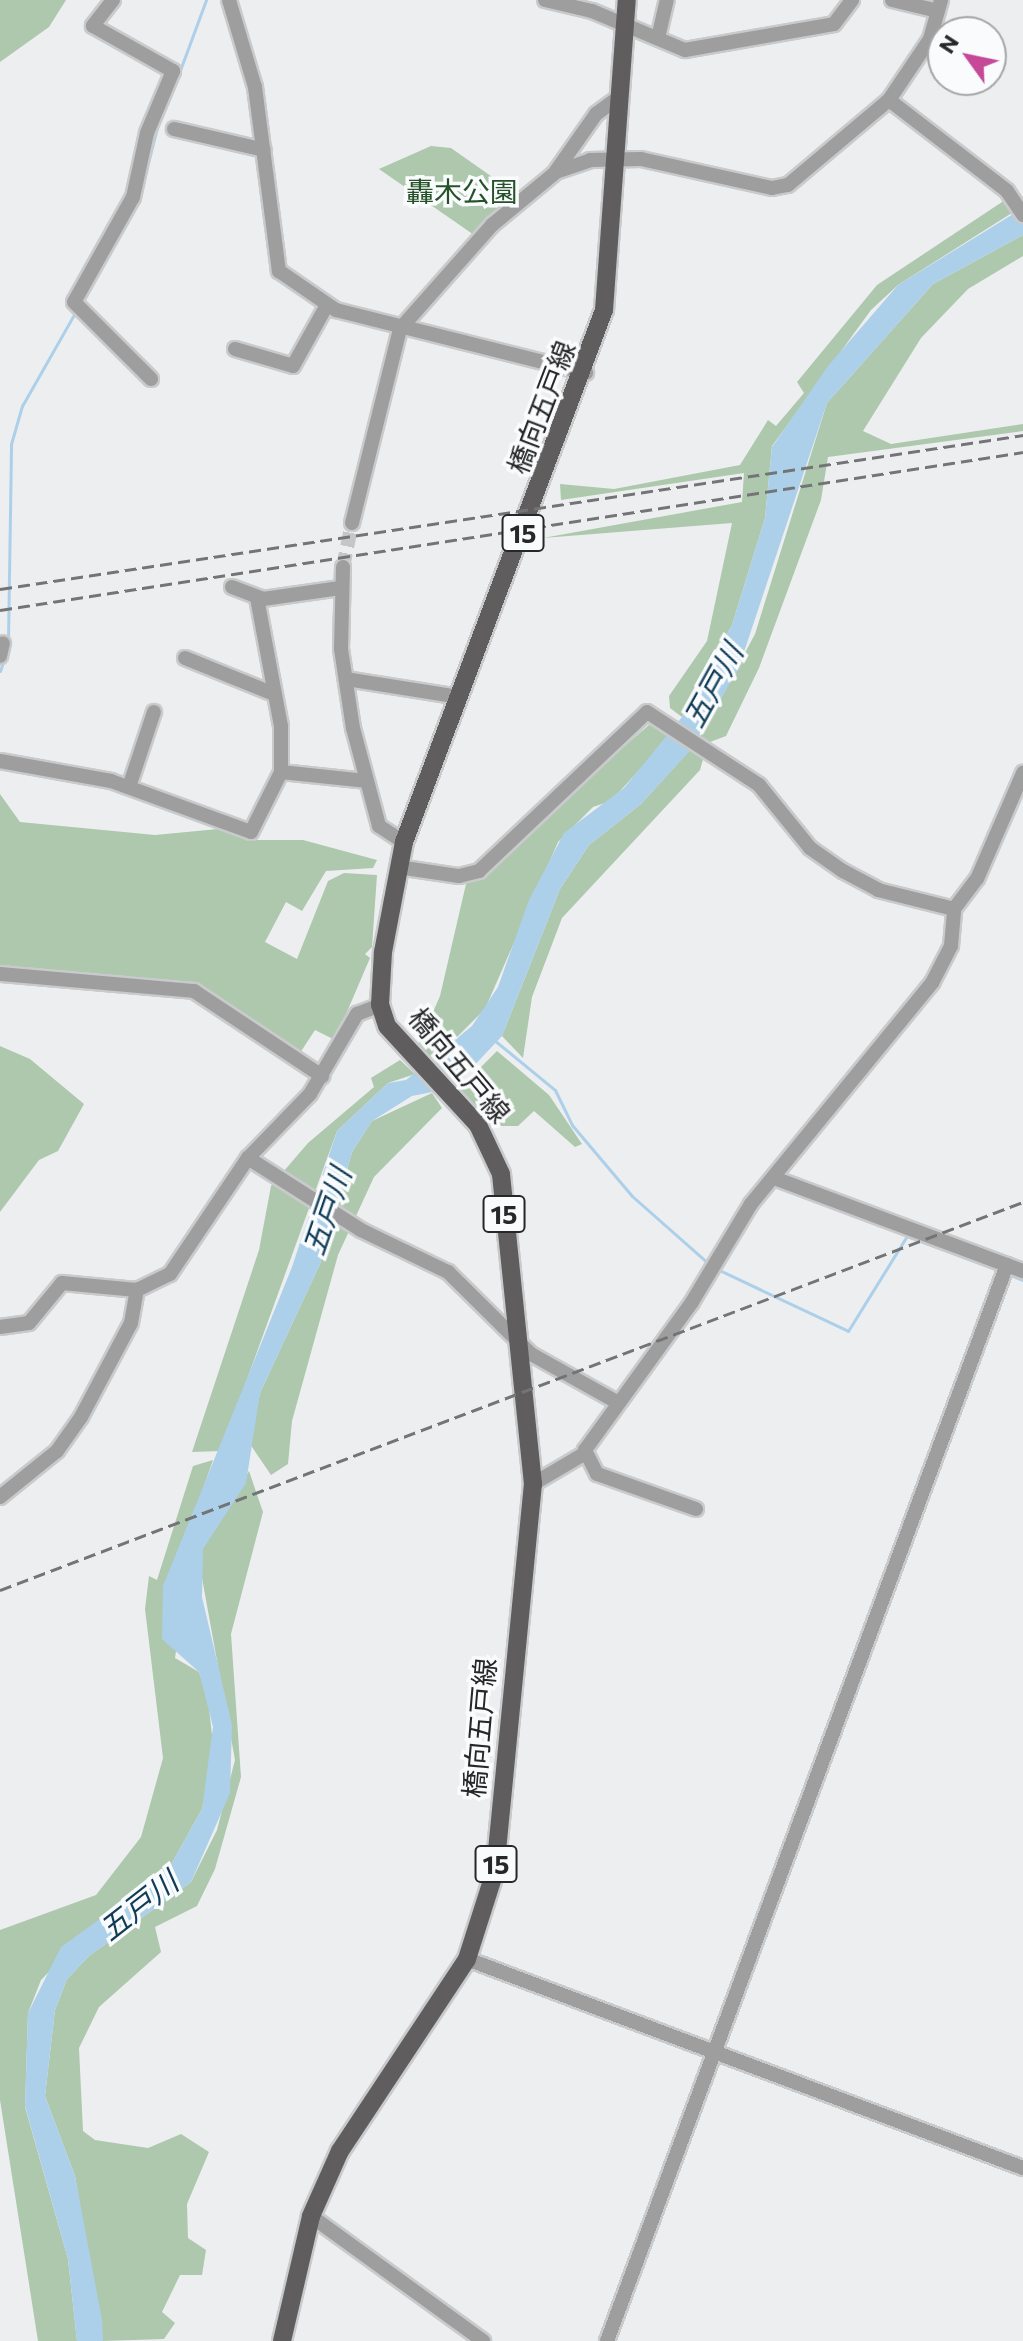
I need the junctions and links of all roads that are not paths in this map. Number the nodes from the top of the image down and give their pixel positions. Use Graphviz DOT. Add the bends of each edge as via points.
graph roads {
  1 [pos="113,0"];
  2 [pos="229,0"];
  3 [pos="548,0"];
  4 [pos="627,0"];
  5 [pos="667,0"];
  6 [pos="852,0"];
  7 [pos="892,0"];
  8 [pos="939,6"];
  9 [pos="625,24"];
  10 [pos="658,38"];
  11 [pos="621,96"];
  12 [pos="889,100"];
  13 [pos="174,129"];
  14 [pos="264,150"];
  15 [pos="617,160"];
  16 [pos="556,172"];
  17 [pos="1023,215"];
  18 [pos="327,305"];
  19 [pos="400,329"];
  20 [pos="235,349"];
  21 [pos="586,373"];
  22 [pos="151,379"];
  23 [pos="352,523"];
  24 [pos="343,567"];
  25 [pos="232,587"];
  26 [pos="340,588"];
  27 [pos="257,598"];
  28 [pos="185,658"];
  29 [pos="346,679"];
  30 [pos="274,694"];
  31 [pos="460,697"];
  32 [pos="154,712"];
  33 [pos="0,761"];
  34 [pos="281,772"];
  35 [pos="1023,773"];
  36 [pos="366,781"];
  37 [pos="129,787"];
  38 [pos="404,842"];
  39 [pos="398,867"];
  40 [pos="954,909"];
  41 [pos="0,974"];
  42 [pos="380,1005"];
  43 [pos="322,1076"];
  44 [pos="248,1158"];
  45 [pos="774,1178"];
  46 [pos="1007,1265"];
  47 [pos="1023,1271"];
  48 [pos="137,1290"];
  49 [pos="0,1327"];
  50 [pos="514,1337"];
  51 [pos="617,1402"];
  52 [pos="584,1454"];
  53 [pos="533,1484"];
  54 [pos="0,1497"];
  55 [pos="696,1509"];
  56 [pos="467,1959"];
  57 [pos="714,2053"];
  58 [pos="1023,2168"];
  59 [pos="311,2216"];
  60 [pos="282,2341"];
  61 [pos="483,2341"];
  62 [pos="607,2341"];
  1 -- 22 [label="street" via="93,26 173,71 128,207 74,302"];
  2 -- 14 [label="street"];
  3 -- 9 [label="street"];
  4 -- 9 [label="main road, 橋向五戸線 / 15"];
  5 -- 10 [label="street"];
  6 -- 10 [label="street" via="834,24 698,50"];
  7 -- 8 [label="street"];
  8 -- 12 [label="street" via="930,39"];
  9 -- 10 [label="street"];
  9 -- 11 [label="main road, 橋向五戸線 / 15"];
  11 -- 15 [label="main road, 橋向五戸線 / 15"];
  11 -- 16 [label="street" via="596,114"];
  12 -- 15 [label="street" via="788,185"];
  12 -- 17 [label="street" via="1011,196"];
  13 -- 14 [label="street"];
  14 -- 18 [label="street" via="279,271"];
  15 -- 16 [label="street"];
  15 -- 21 [label="main road, 橋向五戸線 / 15" via="607,294"];
  16 -- 19 [label="street" via="461,255"];
  18 -- 19 [label="street"];
  18 -- 20 [label="street" via="293,366"];
  19 -- 21 [label="street"];
  19 -- 23 [label="street"];
  21 -- 31 [label="main road, 橋向五戸線 / 15"];
  24 -- 26 [label="street"];
  25 -- 27 [label="street"];
  26 -- 27 [label="street"];
  26 -- 29 [label="street"];
  27 -- 30 [label="street"];
  28 -- 30 [label="street"];
  29 -- 31 [label="street"];
  29 -- 36 [label="street"];
  30 -- 34 [label="street"];
  31 -- 38 [label="main road, 橋向五戸線 / 15"];
  32 -- 37 [label="street"];
  33 -- 37 [label="street"];
  34 -- 36 [label="street"];
  34 -- 37 [label="street" via="251,832"];
  35 -- 40 [label="street" via="977,879"];
  36 -- 38 [label="street" via="379,826"];
  38 -- 39 [label="main road, 橋向五戸線 / 15"];
  39 -- 40 [label="street" via="459,876 479,871 597,766 639,713 656,716 759,785 810,848 843,871 878,890"];
  39 -- 42 [label="main road, 橋向五戸線 / 15"];
  40 -- 45 [label="street" via="951,946 932,983"];
  41 -- 43 [label="street" via="194,991"];
  42 -- 43 [label="street" via="357,1014"];
  42 -- 50 [label="main road, 橋向五戸線 / 15" via="405,1050 492,1145 501,1174"];
  43 -- 44 [label="street"];
  44 -- 48 [label="street" via="185,1261"];
  44 -- 50 [label="street" via="361,1230 448,1272"];
  45 -- 46 [label="street"];
  45 -- 51 [label="street"];
  46 -- 47 [label="street"];
  46 -- 57 [label="street"];
  48 -- 49 [label="street" via="62,1283 29,1323"];
  48 -- 54 [label="street" via="131,1323 81,1417 57,1451"];
  50 -- 51 [label="street"];
  50 -- 53 [label="main road, 橋向五戸線 / 15"];
  51 -- 52 [label="street"];
  52 -- 53 [label="street"];
  52 -- 55 [label="street" via="597,1474"];
  53 -- 56 [label="main road, 橋向五戸線 / 15" via="495,1871"];
  56 -- 57 [label="street"];
  56 -- 59 [label="main road, 橋向五戸線 / 15" via="355,2126"];
  57 -- 58 [label="street"];
  57 -- 62 [label="street"];
  59 -- 60 [label="main road, 橋向五戸線 / 15"];
  59 -- 61 [label="street"];
}
